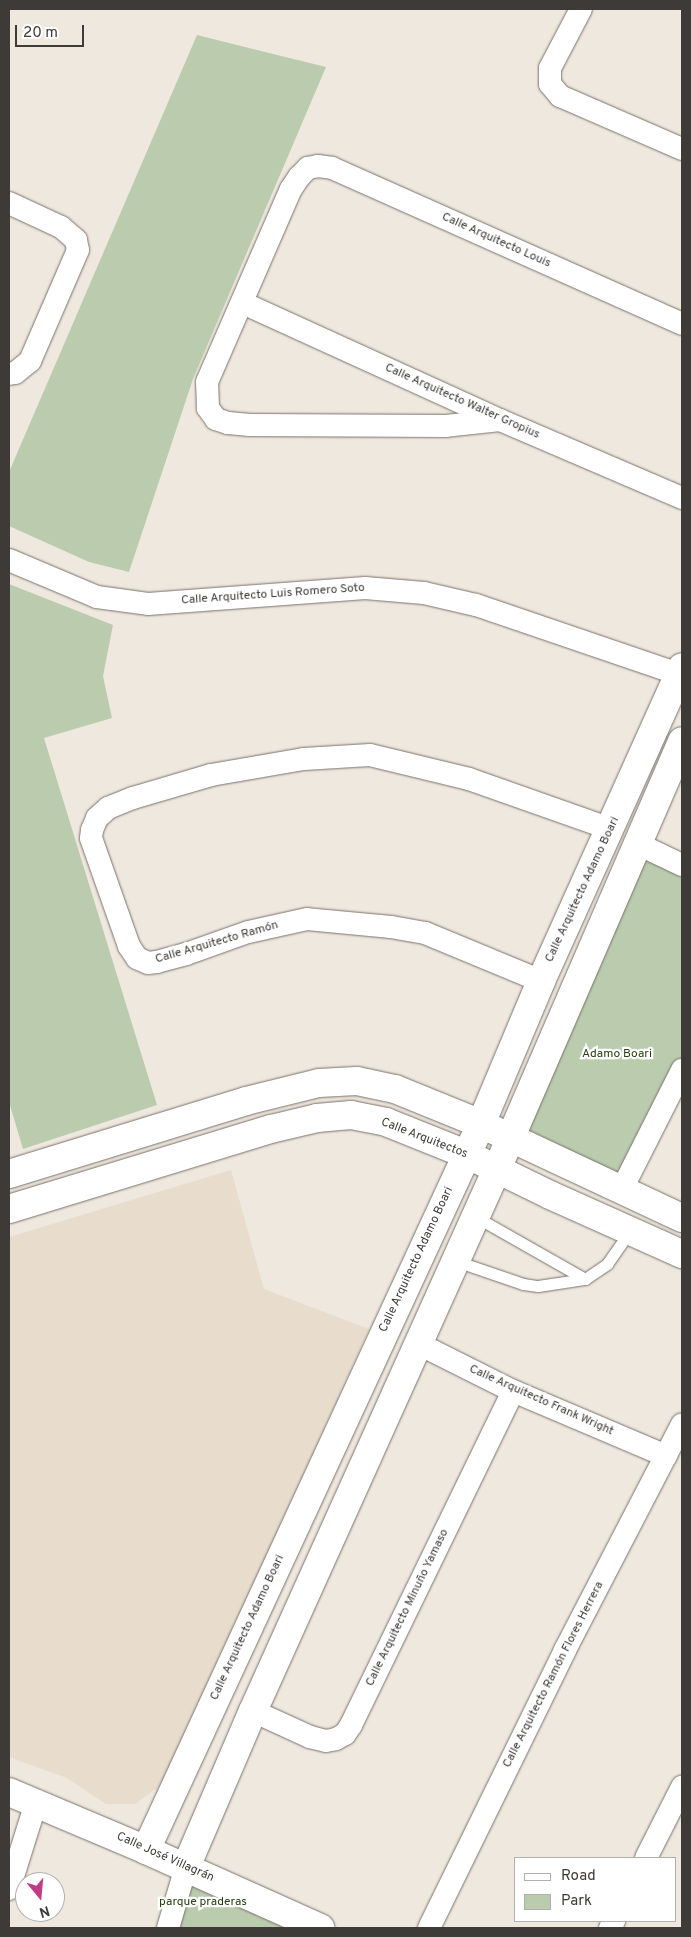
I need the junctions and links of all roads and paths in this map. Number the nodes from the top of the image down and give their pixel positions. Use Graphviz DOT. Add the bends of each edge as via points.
graph roads {
  1 [pos="581,9"];
  2 [pos="682,149"];
  3 [pos="9,203"];
  4 [pos="242,303"];
  5 [pos="682,324"];
  6 [pos="12,374"];
  7 [pos="500,420"];
  8 [pos="682,498"];
  9 [pos="9,560"];
  10 [pos="681,672"];
  11 [pos="682,741"];
  12 [pos="611,829"];
  13 [pos="638,844"];
  14 [pos="682,866"];
  15 [pos="541,981"];
  16 [pos="682,1070"];
  17 [pos="481,1124"];
  18 [pos="510,1138"];
  19 [pos="106,1144"];
  20 [pos="466,1154"];
  21 [pos="497,1169"];
  22 [pos="9,1174"];
  23 [pos="116,1176"];
  24 [pos="621,1191"];
  25 [pos="9,1209"];
  26 [pos="476,1218"];
  27 [pos="682,1218"];
  28 [pos="630,1231"];
  29 [pos="682,1254"];
  30 [pos="455,1261"];
  31 [pos="585,1278"];
  32 [pos="418,1343"];
  33 [pos="513,1391"];
  34 [pos="682,1424"];
  35 [pos="666,1456"];
  36 [pos="253,1711"];
  37 [pos="682,1787"];
  38 [pos="9,1792"];
  39 [pos="36,1803"];
  40 [pos="146,1850"];
  41 [pos="647,1857"];
  42 [pos="186,1867"];
  43 [pos="9,1889"];
  44 [pos="168,1928"];
  45 [pos="320,1928"];
  46 [pos="429,1928"];
  1 -- 2 [label="street" via="550,68 550,84 560,96"];
  3 -- 6 [label="street" via="61,227 76,240 78,250 30,361"];
  4 -- 5 [label="street, Calle Arquitecto Louis" via="291,189 308,168 318,166 332,168"];
  4 -- 7 [label="street, Calle Arquitecto Walter Gropius"];
  4 -- 7 [label="street" via="207,382 208,408 216,419 250,425 446,426"];
  7 -- 8 [label="street, Calle Arquitecto Walter Gropius"];
  9 -- 10 [label="street, Calle Arquitecto Luis Romero Soto" via="97,597 148,604 365,588 424,593 476,605"];
  10 -- 12 [label="street, Calle Arquitecto Adamo Boari"];
  11 -- 13 [label="street"];
  12 -- 15 [label="street, Calle Arquitecto Adamo Boari"];
  12 -- 15 [label="street, Calle Arquitecto Ramón" via="470,779 370,755 304,759 220,774 133,798 108,808 97,818 91,838 129,946 137,958 157,962 248,932 307,919 425,933"];
  13 -- 14 [label="street"];
  13 -- 18 [label="street"];
  15 -- 17 [label="street, Calle Arquitecto Adamo Boari"];
  16 -- 24 [label="street"];
  17 -- 18 [label="street"];
  17 -- 19 [label="street" via="395,1089 357,1081 319,1083"];
  17 -- 20 [label="street, Calle Arquitecto Adamo Boari"];
  18 -- 21 [label="street"];
  18 -- 24 [label="street"];
  19 -- 22 [label="street"];
  19 -- 23 [label="street"];
  20 -- 21 [label="street, Calle Arquitectos"];
  20 -- 23 [label="street, Calle Arquitectos" via="386,1122 351,1115 316,1118 271,1129"];
  20 -- 40 [label="street, Calle Arquitecto Adamo Boari"];
  21 -- 26 [label="street"];
  21 -- 28 [label="street, Calle Arquitectos"];
  23 -- 25 [label="street, Calle Arquitectos"];
  24 -- 27 [label="street"];
  26 -- 30 [label="street"];
  26 -- 31 [label="lane"];
  28 -- 29 [label="street, Calle Arquitectos"];
  28 -- 31 [label="lane" via="607,1264"];
  30 -- 31 [label="lane" via="538,1286"];
  30 -- 32 [label="street"];
  32 -- 33 [label="street, Calle Arquitecto Frank Wright"];
  32 -- 36 [label="street"];
  33 -- 35 [label="street, Calle Arquitecto Frank Wright"];
  33 -- 36 [label="street, Calle Arquitecto Minuño Yamaso" via="345,1734 336,1740 318,1739"];
  34 -- 35 [label="street, Calle Arquitecto Ramón Flores Herrera"];
  35 -- 46 [label="street, Calle Arquitecto Ramón Flores Herrera" via="565,1650"];
  36 -- 42 [label="street"];
  37 -- 41 [label="street"];
  38 -- 39 [label="street, Calle José Villagrán"];
  39 -- 40 [label="street, Calle José Villagrán"];
  39 -- 43 [label="street"];
  40 -- 42 [label="street, Calle José Villagrán"];
  42 -- 44 [label="street"];
  42 -- 45 [label="street, Calle José Villagrán"];
}
